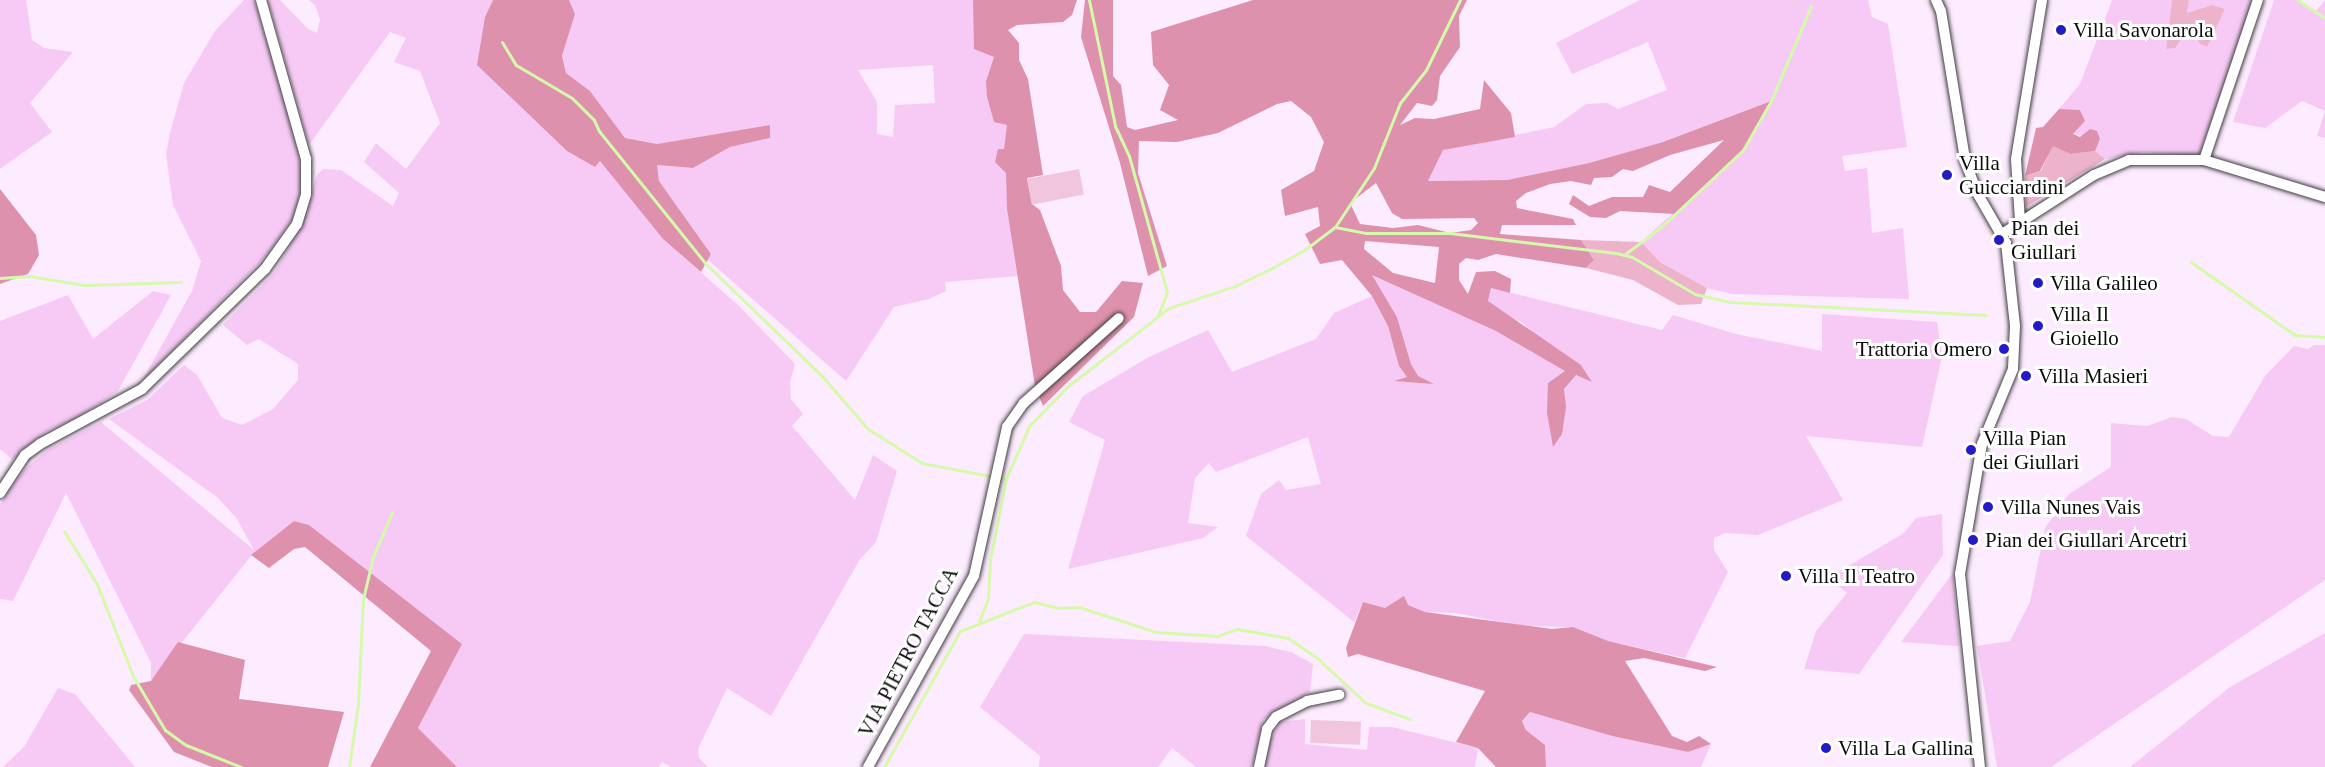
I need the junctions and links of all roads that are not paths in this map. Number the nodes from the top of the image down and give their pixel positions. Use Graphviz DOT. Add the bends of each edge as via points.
graph roads {
  1 [pos="261,0"];
  2 [pos="1936,0"];
  3 [pos="2042,0"];
  4 [pos="2258,0"];
  5 [pos="2204,160"];
  6 [pos="2325,197"];
  7 [pos="2020,221"];
  8 [pos="2002,234"];
  9 [pos="1119,318"];
  10 [pos="0,493"];
  11 [pos="1339,695"];
  12 [pos="868,767"];
  13 [pos="1258,767"];
  14 [pos="1980,767"];
  1 -- 10 [label="street" via="306,159 306,194 297,224 265,269 142,389 40,444 25,455"];
  2 -- 8 [label="street" via="1965,160 1976,191"];
  3 -- 7 [label="street" via="2016,159"];
  4 -- 5 [label="street"];
  5 -- 6 [label="street"];
  5 -- 7 [label="street" via="2129,160 2094,175"];
  7 -- 8 [label="street"];
  8 -- 14 [label="street" via="2015,326 2013,369 1982,444 1960,574"];
  9 -- 12 [label="street, VIA PIETRO TACCA" via="1024,403 1007,427 974,576"];
  11 -- 13 [label="street" via="1307,701 1276,717 1267,729"];
}
